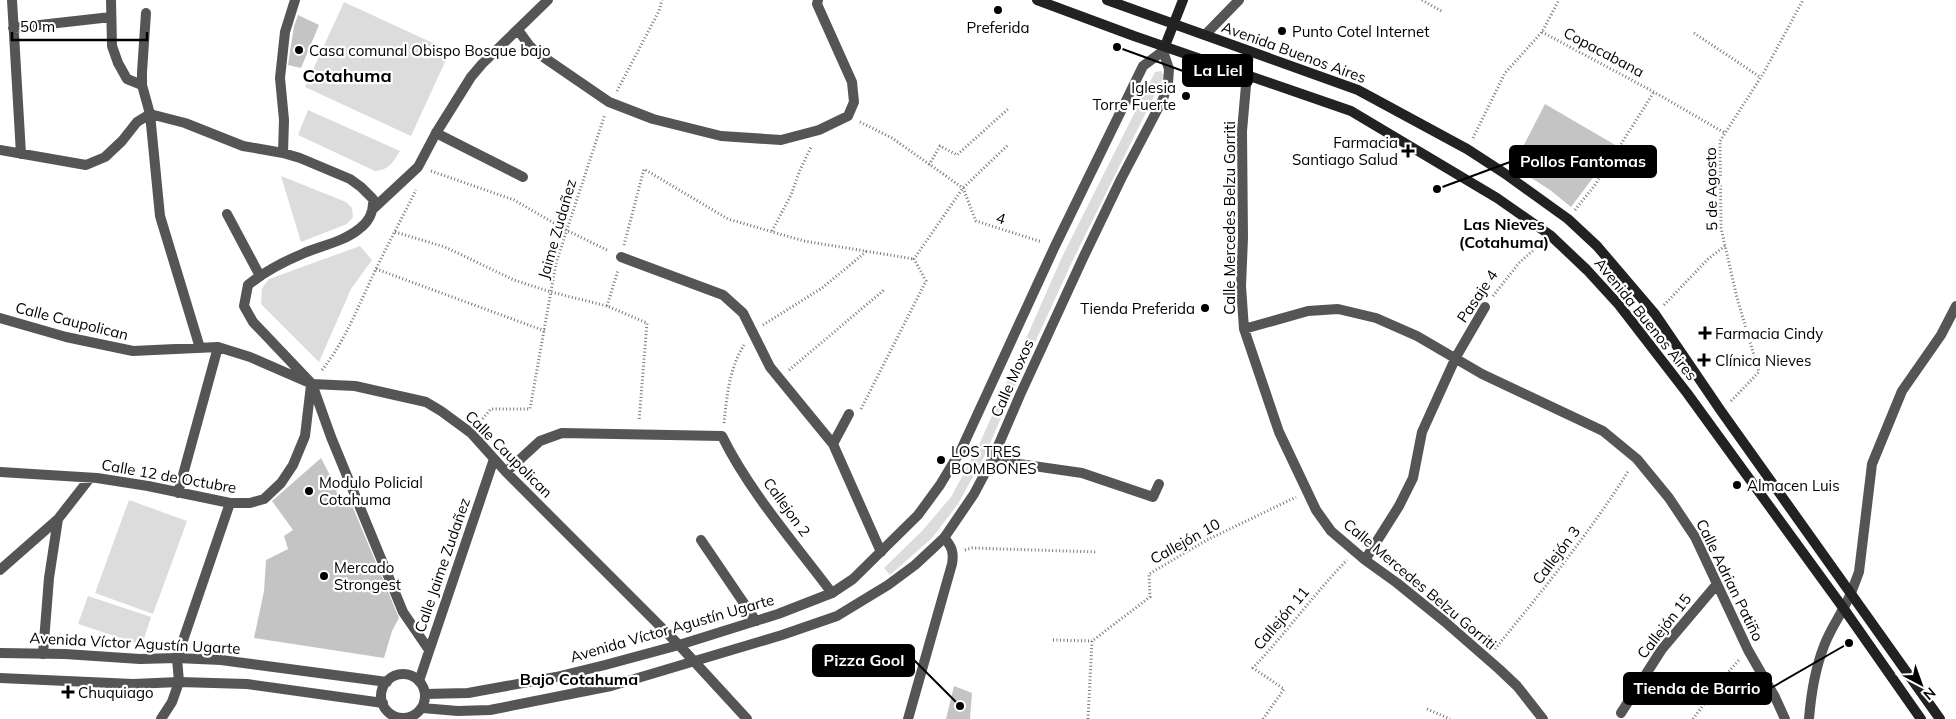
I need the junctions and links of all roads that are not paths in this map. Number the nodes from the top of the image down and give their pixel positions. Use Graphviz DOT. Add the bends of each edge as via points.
graph roads {
  1 [pos="12,0"];
  2 [pos="111,0"];
  3 [pos="295,0"];
  4 [pos="548,0"];
  5 [pos="818,0"];
  6 [pos="1037,0"];
  7 [pos="1107,0"];
  8 [pos="1183,0"];
  9 [pos="1239,0"];
  10 [pos="146,12"];
  11 [pos="111,17"];
  12 [pos="1174,24"];
  13 [pos="13,28"];
  14 [pos="518,30"];
  15 [pos="1206,35"];
  16 [pos="1164,49"];
  17 [pos="1248,51"];
  18 [pos="1246,76"];
  19 [pos="142,86"];
  20 [pos="150,114"];
  21 [pos="436,133"];
  22 [pos="0,150"];
  23 [pos="283,153"];
  24 [pos="21,154"];
  25 [pos="524,177"];
  26 [pos="374,208"];
  27 [pos="227,214"];
  28 [pos="621,257"];
  29 [pos="260,276"];
  30 [pos="1485,306"];
  31 [pos="1956,306"];
  32 [pos="0,318"];
  33 [pos="1244,329"];
  34 [pos="218,347"];
  35 [pos="200,348"];
  36 [pos="1456,357"];
  37 [pos="312,384"];
  38 [pos="849,414"];
  39 [pos="832,444"];
  40 [pos="494,459"];
  41 [pos="992,460"];
  42 [pos="0,472"];
  43 [pos="506,472"];
  44 [pos="90,478"];
  45 [pos="1160,484"];
  46 [pos="178,493"];
  47 [pos="230,503"];
  48 [pos="58,519"];
  49 [pos="944,538"];
  50 [pos="701,540"];
  51 [pos="881,552"];
  52 [pos="1365,560"];
  53 [pos="0,570"];
  54 [pos="1717,584"];
  55 [pos="1851,593"];
  56 [pos="832,594"];
  57 [pos="1844,609"];
  58 [pos="756,621"];
  59 [pos="679,645"];
  60 [pos="429,650"];
  61 [pos="0,653"];
  62 [pos="43,654"];
  63 [pos="177,658"];
  64 [pos="695,661"];
  65 [pos="0,678"];
  66 [pos="419,681"];
  67 [pos="179,682"];
  68 [pos="387,682"];
  69 [pos="425,694"];
  70 [pos="383,703"];
  71 [pos="422,708"];
  72 [pos="1621,713"];
  73 [pos="398,718"];
  74 [pos="161,719"];
  75 [pos="747,719"];
  76 [pos="908,719"];
  77 [pos="1543,719"];
  78 [pos="1785,719"];
  79 [pos="1809,719"];
  80 [pos="1921,719"];
  81 [pos="1940,719"];
  1 -- 13 [label="street"];
  2 -- 11 [label="street"];
  3 -- 23 [label="street" via="285,32 280,78"];
  4 -- 14 [label="street"];
  5 -- 14 [label="street" via="852,82 854,102 848,116 819,130 781,140 721,136 653,119 608,102 536,52"];
  6 -- 16 [label="main road, Avenida Buenos Aires"];
  7 -- 12 [label="main road, Avenida Buenos Aires"];
  8 -- 12 [label="main road"];
  9 -- 15 [label="street"];
  10 -- 19 [label="street"];
  11 -- 13 [label="street"];
  11 -- 19 [label="street" via="112,46 118,63 127,79"];
  12 -- 15 [label="main road, Avenida Buenos Aires"];
  12 -- 16 [label="main road"];
  13 -- 24 [label="street"];
  14 -- 21 [label="street" via="493,51 471,77"];
  15 -- 17 [label="main road, Avenida Buenos Aires"];
  16 -- 18 [label="main road, Avenida Buenos Aires"];
  16 -- 41 [label="street, Calle Moxos" via="1169,68 1163,99 1088,248"];
  16 -- 51 [label="street, Calle Moxos" via="1143,66 961,450 918,515"];
  17 -- 18 [label="street, Calle Mercedes Belzu Gorriti"];
  17 -- 55 [label="main road, Avenida Buenos Aires" via="1358,90 1467,150 1568,220 1597,246 1655,314"];
  18 -- 33 [label="street, Calle Mercedes Belzu Gorriti" via="1242,131 1241,286"];
  18 -- 57 [label="main road, Avenida Buenos Aires" via="1351,111 1497,198 1550,235 1619,305"];
  19 -- 20 [label="street"];
  20 -- 23 [label="street" via="185,123 243,146"];
  20 -- 24 [label="street" via="137,122 105,157 86,165"];
  20 -- 35 [label="street" via="160,216"];
  21 -- 25 [label="street"];
  21 -- 26 [label="street" via="418,166"];
  22 -- 24 [label="street"];
  23 -- 26 [label="street" via="350,179 373,199"];
  26 -- 29 [label="street" via="359,230 301,254"];
  27 -- 29 [label="street"];
  28 -- 39 [label="street" via="723,295 742,313 770,367"];
  29 -- 37 [label="street" via="248,285 244,306 253,322"];
  30 -- 36 [label="street, Pasaje 4"];
  31 -- 55 [label="street" via="1941,335 1902,391 1872,464 1859,572"];
  32 -- 35 [label="street, Calle Caupolican" via="133,351"];
  33 -- 36 [label="street, Calle Adrian Patiño" via="1308,311 1338,309 1376,318"];
  33 -- 52 [label="street, Calle Mercedes Belzu Gorriti" via="1279,432 1316,510 1331,531"];
  34 -- 35 [label="street, Calle Caupolican"];
  34 -- 37 [label="street, Calle Caupolican"];
  34 -- 46 [label="street"];
  36 -- 52 [label="street" via="1422,432 1413,478 1400,506"];
  36 -- 54 [label="street, Calle Adrian Patiño" via="1482,374 1603,431 1636,459 1670,498 1695,537"];
  37 -- 40 [label="street, Calle Caupolican" via="355,386 426,402 471,433"];
  37 -- 47 [label="street, Calle 12 de Octubre" via="305,436 285,477 264,499 250,504"];
  37 -- 60 [label="street" via="404,612"];
  38 -- 39 [label="street"];
  39 -- 51 [label="street"];
  40 -- 43 [label="street, Calle Caupolican"];
  40 -- 60 [label="street, Calle Jaime Zudañez"];
  41 -- 45 [label="street" via="1082,473 1153,497"];
  41 -- 49 [label="street, Calle Moxos"];
  42 -- 44 [label="street, Calle 12 de Octubre"];
  43 -- 56 [label="street, Callejon 2" via="540,442 562,433 722,436 755,490"];
  43 -- 59 [label="street, Calle Caupolican"];
  44 -- 46 [label="street, Calle 12 de Octubre"];
  44 -- 48 [label="street"];
  46 -- 47 [label="street, Calle 12 de Octubre"];
  47 -- 63 [label="street"];
  48 -- 53 [label="street"];
  48 -- 62 [label="street"];
  49 -- 64 [label="street" via="902,575 837,616"];
  49 -- 76 [label="street" via="954,554"];
  50 -- 58 [label="street"];
  51 -- 56 [label="street, Avenida Víctor Agustín Ugarte"];
  52 -- 77 [label="street, Calle Mercedes Belzu Gorriti" via="1444,621 1517,686"];
  54 -- 72 [label="street, Callejón 15" via="1662,649"];
  54 -- 78 [label="street, Calle Adrian Patiño"];
  55 -- 57 [label="street"];
  55 -- 81 [label="main road, Avenida Buenos Aires"];
  56 -- 58 [label="street, Avenida Víctor Agustín Ugarte"];
  57 -- 79 [label="street" via="1824,646 1816,672"];
  57 -- 80 [label="main road, Avenida Buenos Aires"];
  58 -- 59 [label="street, Avenida Víctor Agustín Ugarte"];
  59 -- 64 [label="street, Calle Caupolican"];
  59 -- 69 [label="street, Avenida Víctor Agustín Ugarte" via="532,682 468,693"];
  60 -- 66 [label="street, Calle Jaime Zudañez"];
  61 -- 62 [label="street, Avenida Víctor Agustín Ugarte"];
  62 -- 63 [label="street, Avenida Víctor Agustín Ugarte"];
  63 -- 67 [label="street"];
  63 -- 68 [label="street, Avenida Víctor Agustín Ugarte" via="222,660"];
  64 -- 71 [label="street" via="611,686 490,710"];
  64 -- 75 [label="street, Calle Caupolican"];
  65 -- 67 [label="street" via="133,684"];
  66 -- 68 [label="street" via="399,675"];
  66 -- 69 [label="street"];
  67 -- 70 [label="street" via="247,684"];
  67 -- 74 [label="street"];
  68 -- 70 [label="street" via="382,692"];
  69 -- 71 [label="street"];
  70 -- 73 [label="street" via="385,709"];
  71 -- 73 [label="street" via="417,714"];
}
